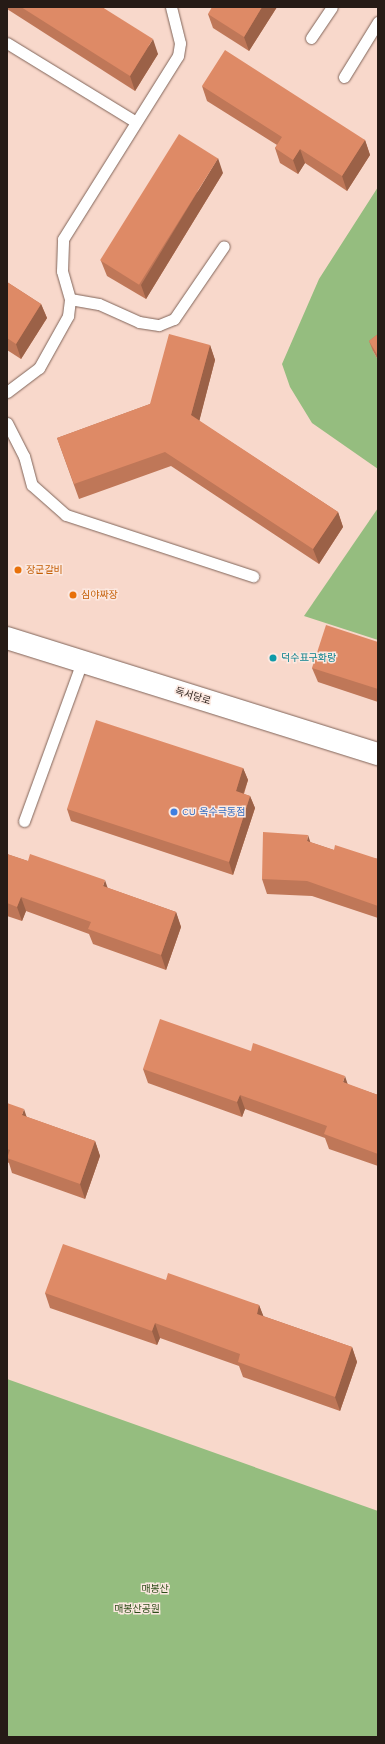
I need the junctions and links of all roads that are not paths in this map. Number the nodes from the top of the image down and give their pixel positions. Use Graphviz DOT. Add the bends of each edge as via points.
graph roads {
  1 [pos="332,7"];
  2 [pos="172,8"];
  3 [pos="378,22"];
  4 [pos="311,38"];
  5 [pos="7,43"];
  6 [pos="344,76"];
  7 [pos="136,122"];
  8 [pos="224,246"];
  9 [pos="70,299"];
  10 [pos="7,392"];
  11 [pos="7,423"];
  12 [pos="254,576"];
  13 [pos="7,638"];
  14 [pos="82,662"];
  15 [pos="378,754"];
  16 [pos="24,821"];
  1 -- 4 [label="lane"];
  2 -- 7 [label="lane" via="180,43 178,56"];
  3 -- 6 [label="lane"];
  5 -- 7 [label="lane"];
  7 -- 9 [label="lane" via="63,238 62,271"];
  8 -- 9 [label="lane" via="174,319 160,325 139,322 99,304"];
  9 -- 10 [label="lane" via="68,316 46,359"];
  11 -- 12 [label="lane" via="24,456 32,485 66,514"];
  13 -- 14 [label="main road, 독서당로"];
  14 -- 15 [label="main road, 독서당로"];
  14 -- 16 [label="lane"];
}
